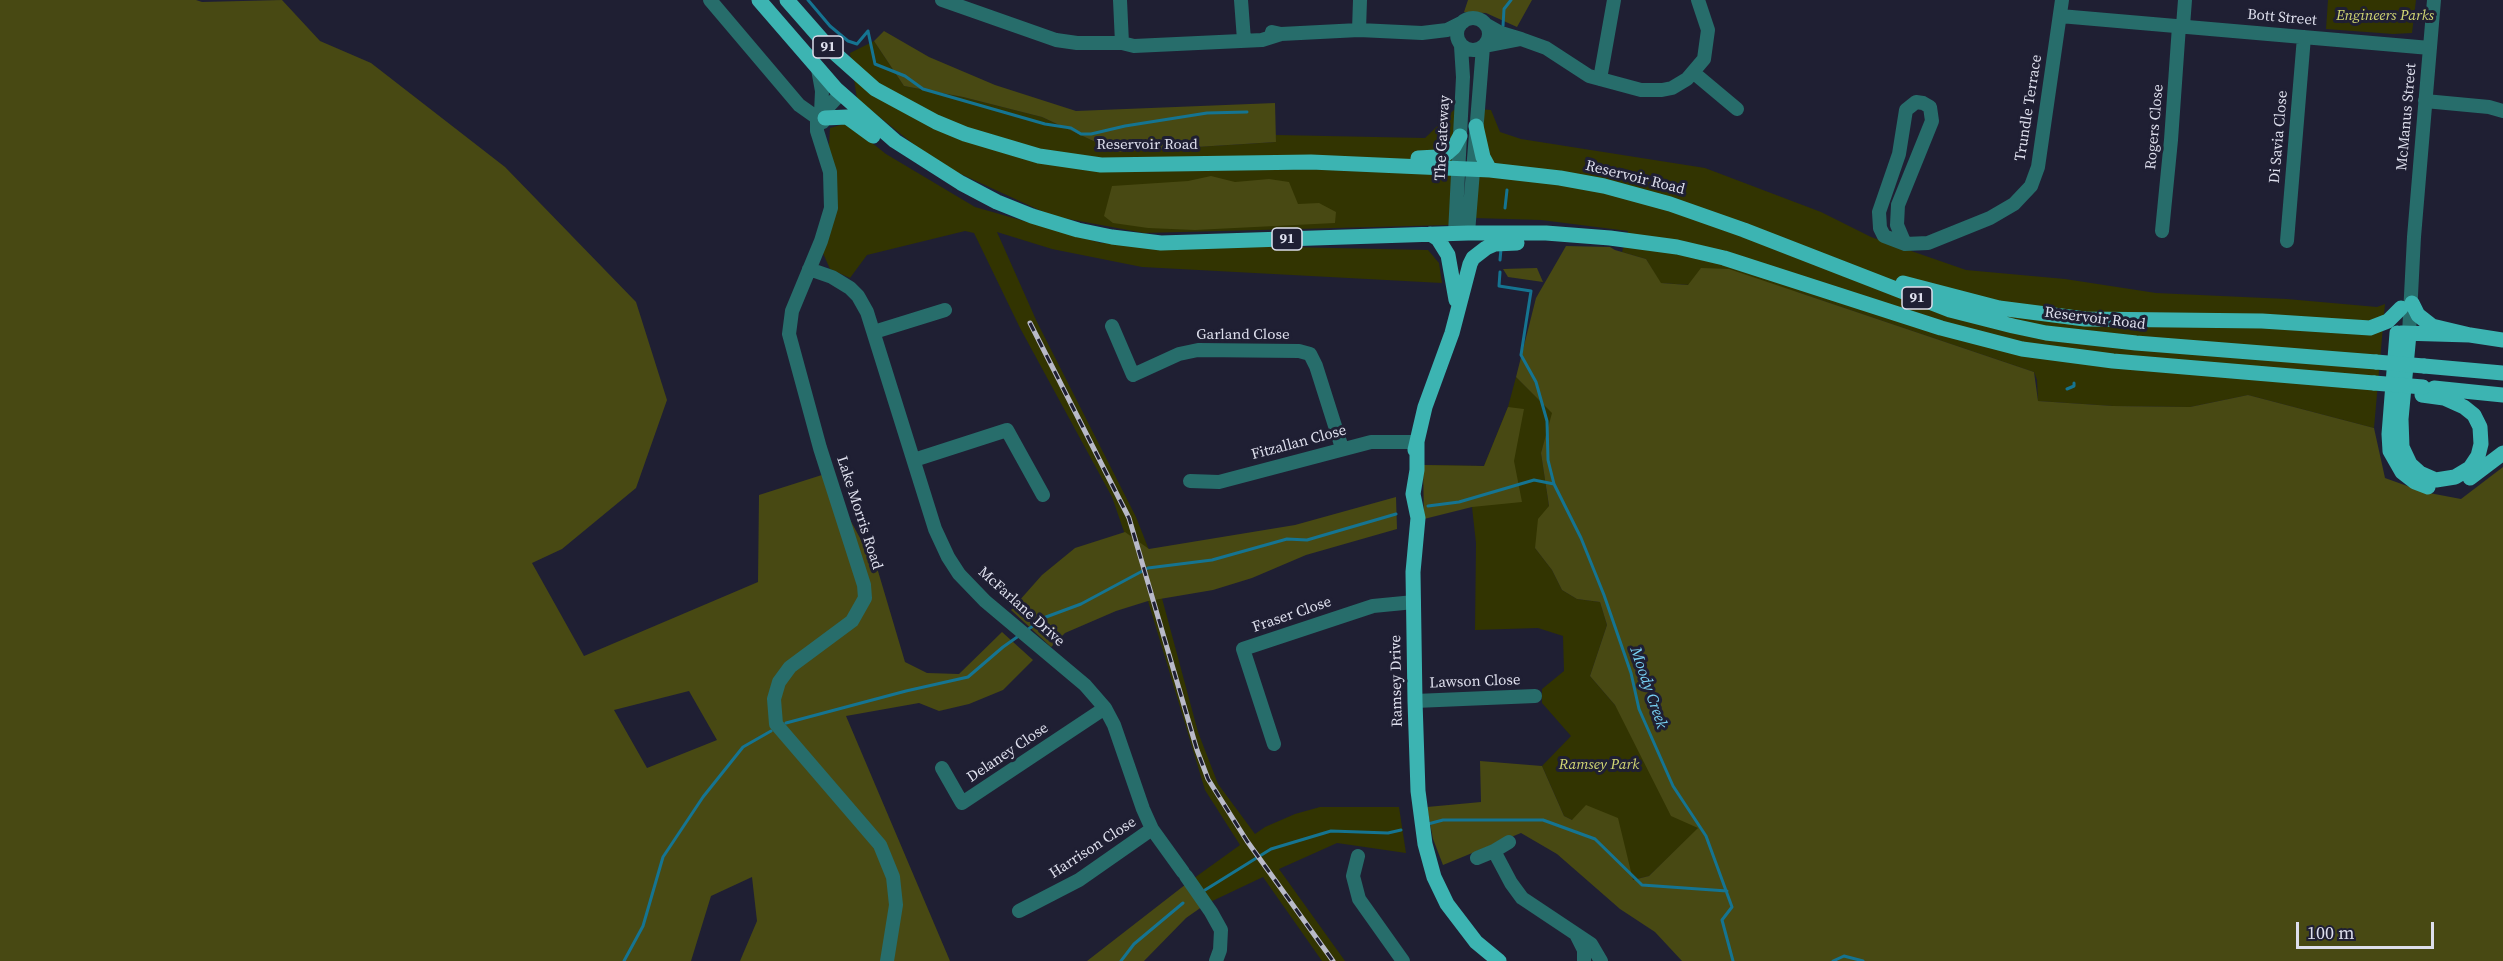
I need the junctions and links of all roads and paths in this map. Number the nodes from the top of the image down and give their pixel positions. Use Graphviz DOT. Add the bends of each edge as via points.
graph roads {
  1 [pos="710,0"];
  2 [pos="759,0"];
  3 [pos="778,0"];
  4 [pos="787,0"];
  5 [pos="942,0"];
  6 [pos="1120,0"];
  7 [pos="1241,0"];
  8 [pos="1360,0"];
  9 [pos="1614,0"];
  10 [pos="2062,0"];
  11 [pos="2185,0"];
  12 [pos="2434,0"];
  13 [pos="1698,1"];
  14 [pos="2060,16"];
  15 [pos="1462,22"];
  16 [pos="1485,24"];
  17 [pos="2181,26"];
  18 [pos="1359,30"];
  19 [pos="1422,33"];
  20 [pos="1244,36"];
  21 [pos="2304,37"];
  22 [pos="1521,39"];
  23 [pos="1122,43"];
  24 [pos="1460,45"];
  25 [pos="1484,47"];
  26 [pos="2430,48"];
  27 [pos="818,69"];
  28 [pos="1694,73"];
  29 [pos="1600,79"];
  30 [pos="875,89"];
  31 [pos="845,93"];
  32 [pos="2425,101"];
  33 [pos="1737,109"];
  34 [pos="2503,111"];
  35 [pos="822,118"];
  36 [pos="1476,126"];
  37 [pos="1460,136"];
  38 [pos="1311,162"];
  39 [pos="1465,169"];
  40 [pos="1490,170"];
  41 [pos="1032,216"];
  42 [pos="2162,231"];
  43 [pos="1461,233"];
  44 [pos="1430,234"];
  45 [pos="1582,236"];
  46 [pos="2288,241"];
  47 [pos="1905,244"];
  48 [pos="1828,262"];
  49 [pos="809,269"];
  50 [pos="2407,306"];
  51 [pos="945,310"];
  52 [pos="1455,318"];
  53 [pos="1112,326"];
  54 [pos="2351,326"];
  55 [pos="874,332"];
  56 [pos="2403,334"];
  57 [pos="2470,335"];
  58 [pos="2503,340"];
  59 [pos="2503,373"];
  60 [pos="2422,391"];
  61 [pos="2503,395"];
  62 [pos="1417,442"];
  63 [pos="1342,448"];
  64 [pos="2503,453"];
  65 [pos="914,460"];
  66 [pos="1190,481"];
  67 [pos="1043,495"];
  68 [pos="1414,602"];
  69 [pos="1536,696"];
  70 [pos="1415,701"];
  71 [pos="1105,708"];
  72 [pos="1274,744"];
  73 [pos="942,768"];
  74 [pos="1418,791"];
  75 [pos="1152,829"];
  76 [pos="1509,842"];
  77 [pos="1494,851"];
  78 [pos="1358,856"];
  79 [pos="1477,858"];
  80 [pos="1019,911"];
  81 [pos="1577,936"];
  82 [pos="887,961"];
  83 [pos="1216,961"];
  84 [pos="1403,961"];
  85 [pos="1486,961"];
  86 [pos="1499,961"];
  87 [pos="1584,961"];
  88 [pos="1601,961"];
  1 -- 35 [label="street" via="798,105"];
  2 -- 27 [label="main road, 91"];
  3 -- 31 [label="main road" via="845,73"];
  4 -- 30 [label="main road, Reservoir Road / 91" via="830,49"];
  5 -- 23 [label="street" via="1056,40"];
  6 -- 23 [label="street"];
  7 -- 20 [label="street"];
  8 -- 18 [label="street"];
  9 -- 29 [label="street"];
  10 -- 14 [label="street, Trundle Terrace"];
  11 -- 17 [label="street, Rogers Close"];
  12 -- 26 [label="street, McManus Street"];
  13 -- 28 [label="street" via="1708,40 1704,59"];
  14 -- 17 [label="street, Bott Street"];
  14 -- 47 [label="street, Trundle Terrace" via="2031,186 2014,204 1990,218 1928,243"];
  15 -- 16 [label="street" via="1477,18"];
  15 -- 19 [label="street" via="1447,30"];
  15 -- 24 [label="street" via="1457,30"];
  16 -- 22 [label="street"];
  16 -- 25 [label="street" via="1489,38"];
  17 -- 21 [label="street, Bott Street"];
  17 -- 42 [label="street, Rogers Close"];
  18 -- 19 [label="street"];
  18 -- 20 [label="street"];
  19 -- 24 [label="street"];
  20 -- 23 [label="street" via="1134,38"];
  21 -- 26 [label="street, Bott Street"];
  21 -- 46 [label="street, Di Savia Close"];
  22 -- 25 [label="street"];
  22 -- 29 [label="street" via="1546,48 1578,70"];
  24 -- 25 [label="street" via="1469,51"];
  24 -- 37 [label="street, The Gateway"];
  25 -- 36 [label="street, The Gateway"];
  26 -- 32 [label="street, McManus Street"];
  27 -- 31 [label="main road, 91"];
  27 -- 35 [label="street, Lake Morris Road"];
  28 -- 29 [label="street" via="1672,88 1652,91"];
  28 -- 33 [label="street"];
  30 -- 31 [label="main road" via="861,86"];
  30 -- 38 [label="main road, Reservoir Road / 91" via="965,134 1039,156 1131,166"];
  31 -- 35 [label="street"];
  31 -- 41 [label="main road, 91" via="895,141 961,183"];
  32 -- 34 [label="street"];
  32 -- 50 [label="street, McManus Street"];
  35 -- 41 [label="main road" via="855,121 958,192 987,205"];
  35 -- 49 [label="street, Lake Morris Road" via="817,131 830,172 831,208"];
  36 -- 39 [label="street, The Gateway"];
  36 -- 40 [label="main road"];
  37 -- 38 [label="main road" via="1454,147 1437,157 1343,155"];
  37 -- 39 [label="street, The Gateway"];
  38 -- 39 [label="main road, Reservoir Road / 91"];
  39 -- 40 [label="main road, Reservoir Road / 91"];
  39 -- 43 [label="street, The Gateway"];
  40 -- 48 [label="main road, Reservoir Road / 91" via="1582,182 1636,194"];
  41 -- 44 [label="main road, 91" via="1078,230 1161,243"];
  43 -- 44 [label="main road, 91"];
  43 -- 45 [label="main road, 91"];
  44 -- 52 [label="main road, Ramsey Drive" via="1448,255 1456,295"];
  45 -- 52 [label="main road, Ramsey Drive" via="1551,242 1495,244 1478,253 1470,264"];
  45 -- 60 [label="main road, 91, bridge" via="1704,253 1984,340 2044,352"];
  47 -- 47 [label="street" via="1884,236 1879,212 1899,154 1906,110 1923,102 1930,107 1932,121 1898,205 1897,225"];
  48 -- 54 [label="main road" via="1965,300 2053,316"];
  48 -- 59 [label="main road, Reservoir Road / 91, bridge" via="1950,310 2046,333"];
  49 -- 55 [label="street, McFarlane Drive" via="850,288"];
  49 -- 82 [label="street, Lake Morris Road" via="792,311 789,334 864,585 864,598 852,621 801,657 779,682 774,699 776,724 880,845 893,877 896,905"];
  50 -- 54 [label="main road" via="2380,326"];
  50 -- 56 [label="street, McManus Street"];
  50 -- 57 [label="main road" via="2432,326"];
  51 -- 55 [label="street"];
  52 -- 62 [label="main road, Ramsey Drive"];
  53 -- 63 [label="street, Garland Close" via="1133,375 1179,354 1198,350 1310,354"];
  54 -- 56 [label="main road"];
  55 -- 65 [label="street, McFarlane Drive"];
  56 -- 57 [label="main road"];
  56 -- 60 [label="main road" via="2402,447 2410,464 2420,473 2436,480 2455,477 2470,468 2478,456 2480,427 2464,406"];
  56 -- 64 [label="main road" via="2389,442 2393,459 2402,472 2422,485 2452,488"];
  57 -- 58 [label="main road"];
  60 -- 61 [label="main road, 91"];
  62 -- 63 [label="street, Fitzallan Close" via="1384,440"];
  62 -- 68 [label="main road, Ramsey Drive" via="1413,494 1418,518"];
  63 -- 66 [label="street, Fitzallan Close" via="1219,482"];
  65 -- 67 [label="street" via="1007,430"];
  65 -- 71 [label="street, McFarlane Drive" via="935,530 948,557 971,587 1085,685"];
  68 -- 70 [label="main road, Ramsey Drive"];
  68 -- 72 [label="street, Fraser Close" via="1373,606 1243,649"];
  69 -- 70 [label="street, Lawson Close"];
  70 -- 74 [label="main road, Ramsey Drive"];
  71 -- 73 [label="street, Delaney Close" via="962,803"];
  71 -- 75 [label="street, McFarlane Drive"];
  74 -- 85 [label="main road, Ramsey Drive" via="1414,827 1424,875 1448,920"];
  74 -- 86 [label="main road, Ramsey Drive" via="1429,863 1440,892 1464,929"];
  75 -- 80 [label="street, Harrison Close" via="1079,880"];
  75 -- 83 [label="street, McFarlane Drive" via="1217,921 1221,940"];
  76 -- 77 [label="street"];
  77 -- 79 [label="street"];
  77 -- 81 [label="street" via="1522,898"];
  78 -- 84 [label="street" via="1353,876 1359,899"];
  81 -- 87 [label="street"];
  81 -- 88 [label="street" via="1595,948"];
}
